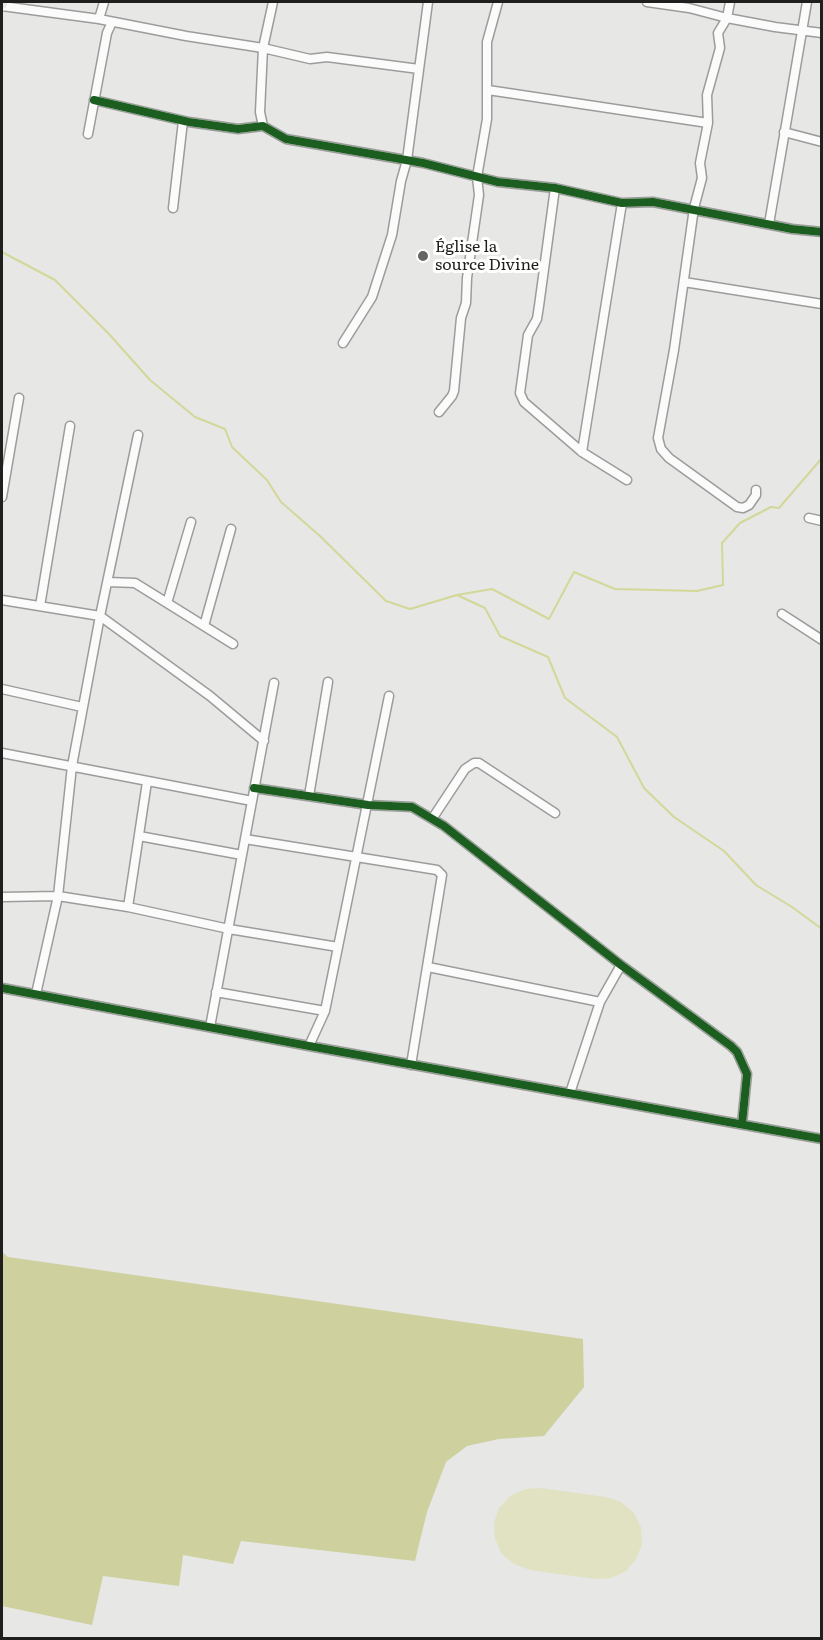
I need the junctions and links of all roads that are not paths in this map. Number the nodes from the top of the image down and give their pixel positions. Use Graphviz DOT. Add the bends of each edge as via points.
graph roads {
  1 [pos="104,2"];
  2 [pos="273,2"];
  3 [pos="428,2"];
  4 [pos="498,2"];
  5 [pos="647,2"];
  6 [pos="730,2"];
  7 [pos="807,2"];
  8 [pos="2,4"];
  9 [pos="99,18"];
  10 [pos="727,18"];
  11 [pos="111,22"];
  12 [pos="801,29"];
  13 [pos="822,33"];
  14 [pos="263,48"];
  15 [pos="419,69"];
  16 [pos="488,90"];
  17 [pos="94,100"];
  18 [pos="183,121"];
  19 [pos="708,123"];
  20 [pos="263,126"];
  21 [pos="784,132"];
  22 [pos="88,134"];
  23 [pos="822,142"];
  24 [pos="407,160"];
  25 [pos="477,177"];
  26 [pos="555,188"];
  27 [pos="622,203"];
  28 [pos="172,208"];
  29 [pos="694,208"];
  30 [pos="769,224"];
  31 [pos="822,232"];
  32 [pos="684,282"];
  33 [pos="822,304"];
  34 [pos="343,343"];
  35 [pos="19,398"];
  36 [pos="439,412"];
  37 [pos="69,426"];
  38 [pos="138,435"];
  39 [pos="582,452"];
  40 [pos="627,480"];
  41 [pos="756,490"];
  42 [pos="2,497"];
  43 [pos="809,518"];
  44 [pos="822,521"];
  45 [pos="191,522"];
  46 [pos="231,529"];
  47 [pos="108,582"];
  48 [pos="2,600"];
  49 [pos="167,603"];
  50 [pos="40,606"];
  51 [pos="782,614"];
  52 [pos="100,616"];
  53 [pos="204,626"];
  54 [pos="822,640"];
  55 [pos="233,644"];
  56 [pos="328,682"];
  57 [pos="274,683"];
  58 [pos="2,689"];
  59 [pos="389,696"];
  60 [pos="82,707"];
  61 [pos="264,741"];
  62 [pos="2,753"];
  63 [pos="72,766"];
  64 [pos="147,782"];
  65 [pos="254,788"];
  66 [pos="309,796"];
  67 [pos="252,801"];
  68 [pos="368,805"];
  69 [pos="555,813"];
  70 [pos="432,819"];
  71 [pos="139,837"];
  72 [pos="245,839"];
  73 [pos="242,855"];
  74 [pos="357,857"];
  75 [pos="58,896"];
  76 [pos="2,897"];
  77 [pos="128,907"];
  78 [pos="229,929"];
  79 [pos="338,947"];
  80 [pos="621,965"];
  81 [pos="428,967"];
  82 [pos="2,988"];
  83 [pos="216,992"];
  84 [pos="36,994"];
  85 [pos="600,1002"];
  86 [pos="325,1011"];
  87 [pos="210,1028"];
  88 [pos="309,1046"];
  89 [pos="411,1065"];
  90 [pos="570,1093"];
  91 [pos="742,1124"];
  92 [pos="822,1139"];
  1 -- 9 [label="street"];
  2 -- 14 [label="street"];
  3 -- 15 [label="street"];
  4 -- 16 [label="street" via="487,42"];
  5 -- 10 [label="street"];
  6 -- 10 [label="street"];
  7 -- 12 [label="street"];
  8 -- 9 [label="street"];
  9 -- 11 [label="street"];
  10 -- 12 [label="street"];
  10 -- 19 [label="street" via="718,33 720,48 707,95"];
  11 -- 14 [label="street"];
  11 -- 17 [label="street"];
  12 -- 13 [label="street"];
  12 -- 21 [label="street"];
  14 -- 15 [label="street" via="310,59 327,57"];
  14 -- 20 [label="street"];
  15 -- 24 [label="street"];
  16 -- 19 [label="street"];
  16 -- 25 [label="street"];
  17 -- 18 [label="street"];
  17 -- 22 [label="street"];
  18 -- 20 [label="street" via="238,129"];
  18 -- 28 [label="street"];
  19 -- 29 [label="street" via="700,163 702,178"];
  20 -- 24 [label="street" via="286,139"];
  21 -- 23 [label="street"];
  21 -- 30 [label="street"];
  24 -- 25 [label="street"];
  24 -- 34 [label="street" via="392,235 372,297"];
  25 -- 26 [label="street" via="498,183"];
  25 -- 36 [label="street" via="479,195 454,391"];
  26 -- 27 [label="street"];
  26 -- 39 [label="street" via="537,319 528,335 520,393 524,402"];
  27 -- 29 [label="street" via="654,202"];
  27 -- 39 [label="street"];
  29 -- 30 [label="street"];
  29 -- 32 [label="street"];
  30 -- 31 [label="street"];
  32 -- 33 [label="street"];
  32 -- 41 [label="street" via="658,438 661,449 681,469 737,507 748,505"];
  35 -- 42 [label="street"];
  37 -- 50 [label="street"];
  38 -- 47 [label="street"];
  39 -- 40 [label="street"];
  43 -- 44 [label="street"];
  45 -- 49 [label="street"];
  46 -- 53 [label="street"];
  47 -- 49 [label="street" via="135,583"];
  47 -- 52 [label="street"];
  48 -- 50 [label="street"];
  49 -- 53 [label="street"];
  50 -- 52 [label="street"];
  51 -- 54 [label="street"];
  52 -- 60 [label="street"];
  52 -- 61 [label="street" via="210,696"];
  53 -- 55 [label="street"];
  56 -- 66 [label="street"];
  57 -- 61 [label="street"];
  58 -- 60 [label="street"];
  59 -- 68 [label="street"];
  60 -- 63 [label="street"];
  61 -- 65 [label="street"];
  62 -- 63 [label="street"];
  63 -- 64 [label="street"];
  63 -- 75 [label="street"];
  64 -- 67 [label="street"];
  64 -- 71 [label="street"];
  65 -- 66 [label="street"];
  65 -- 67 [label="street"];
  66 -- 68 [label="street"];
  67 -- 72 [label="street"];
  68 -- 70 [label="street" via="412,807"];
  68 -- 74 [label="street"];
  69 -- 70 [label="street" via="474,763 465,769"];
  70 -- 80 [label="street"];
  71 -- 73 [label="street"];
  71 -- 77 [label="street"];
  72 -- 73 [label="street"];
  72 -- 74 [label="street"];
  73 -- 78 [label="street"];
  74 -- 79 [label="street"];
  74 -- 81 [label="street" via="437,870 442,875"];
  75 -- 76 [label="street"];
  75 -- 77 [label="street"];
  75 -- 84 [label="street"];
  77 -- 78 [label="street"];
  78 -- 79 [label="street"];
  78 -- 83 [label="street"];
  79 -- 86 [label="street"];
  80 -- 85 [label="street"];
  80 -- 91 [label="street" via="737,1052 747,1074"];
  81 -- 85 [label="street"];
  81 -- 89 [label="street"];
  82 -- 84 [label="street"];
  83 -- 86 [label="street"];
  83 -- 87 [label="street"];
  84 -- 87 [label="street"];
  85 -- 90 [label="street"];
  86 -- 88 [label="street"];
  87 -- 88 [label="street"];
  88 -- 89 [label="street"];
  89 -- 90 [label="street"];
  90 -- 91 [label="street"];
  91 -- 92 [label="street"];
}
